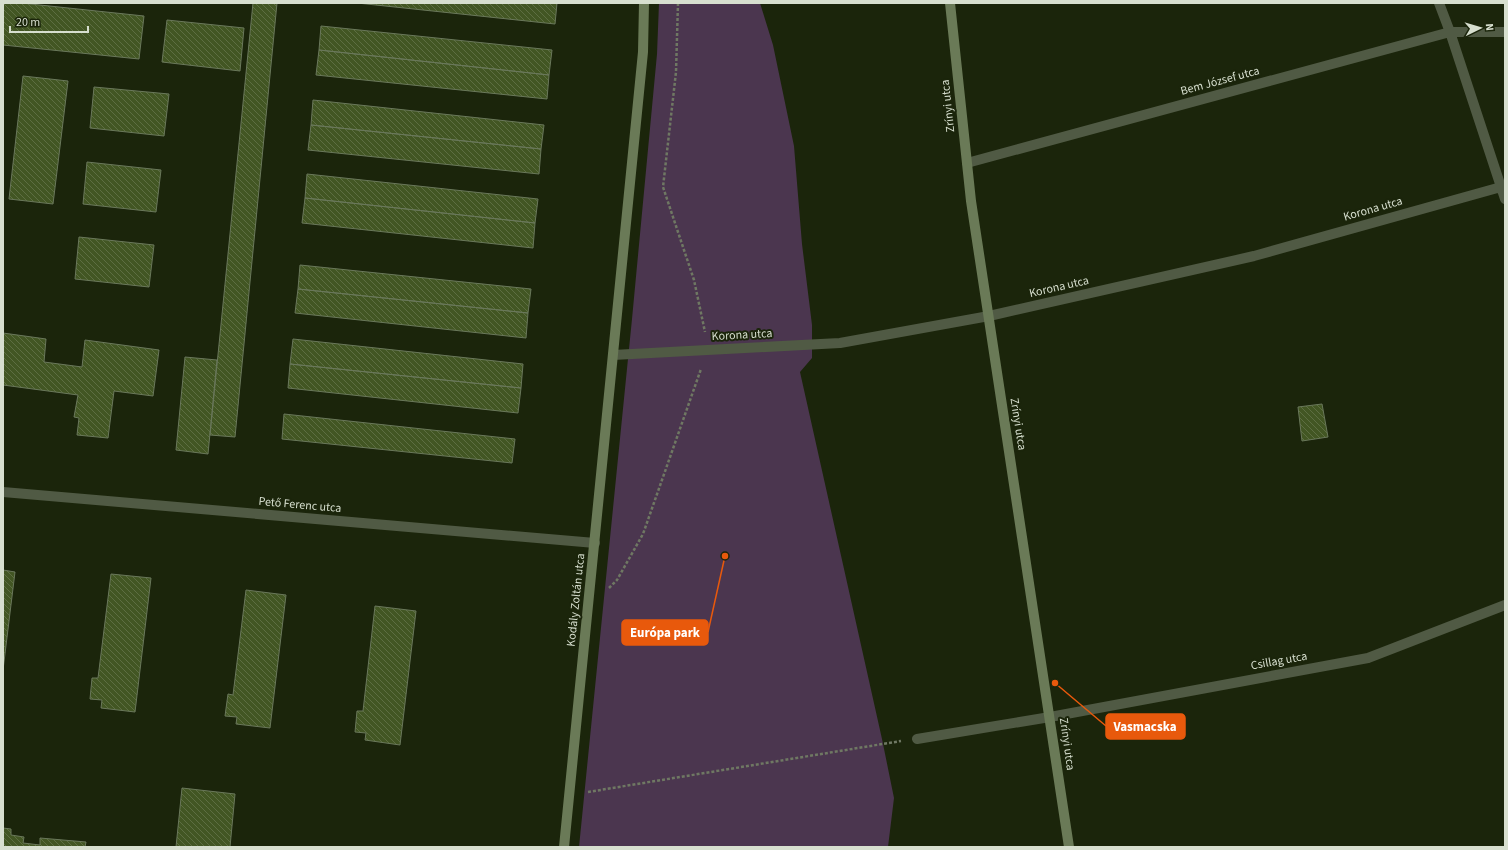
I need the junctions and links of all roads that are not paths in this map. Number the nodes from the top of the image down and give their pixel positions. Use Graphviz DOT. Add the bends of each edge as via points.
graph roads {
  1 [pos="644,3"];
  2 [pos="950,3"];
  3 [pos="1439,3"];
  4 [pos="1450,32"];
  5 [pos="1505,32"];
  6 [pos="967,163"];
  7 [pos="1501,187"];
  8 [pos="1505,199"];
  9 [pos="989,316"];
  10 [pos="613,355"];
  11 [pos="3,492"];
  12 [pos="595,543"];
  13 [pos="1505,605"];
  14 [pos="1050,717"];
  15 [pos="917,739"];
  16 [pos="564,847"];
  17 [pos="1069,847"];
  1 -- 10 [label="street, Kodály Zoltán utca" via="643,52"];
  2 -- 6 [label="street, Zrínyi utca"];
  3 -- 4 [label="street"];
  4 -- 5 [label="street, Bem József utca"];
  4 -- 6 [label="street, Bem József utca"];
  4 -- 7 [label="street"];
  6 -- 9 [label="street, Zrínyi utca"];
  7 -- 8 [label="street"];
  7 -- 9 [label="street, Korona utca" via="1254,256"];
  9 -- 10 [label="street, Korona utca" via="840,343"];
  9 -- 14 [label="street, Zrínyi utca"];
  10 -- 12 [label="street, Kodály Zoltán utca"];
  11 -- 12 [label="street, Pető Ferenc utca"];
  12 -- 16 [label="street, Kodály Zoltán utca"];
  13 -- 14 [label="street, Csillag utca" via="1368,658"];
  14 -- 15 [label="street, Csillag utca"];
  14 -- 17 [label="street, Zrínyi utca"];
}
